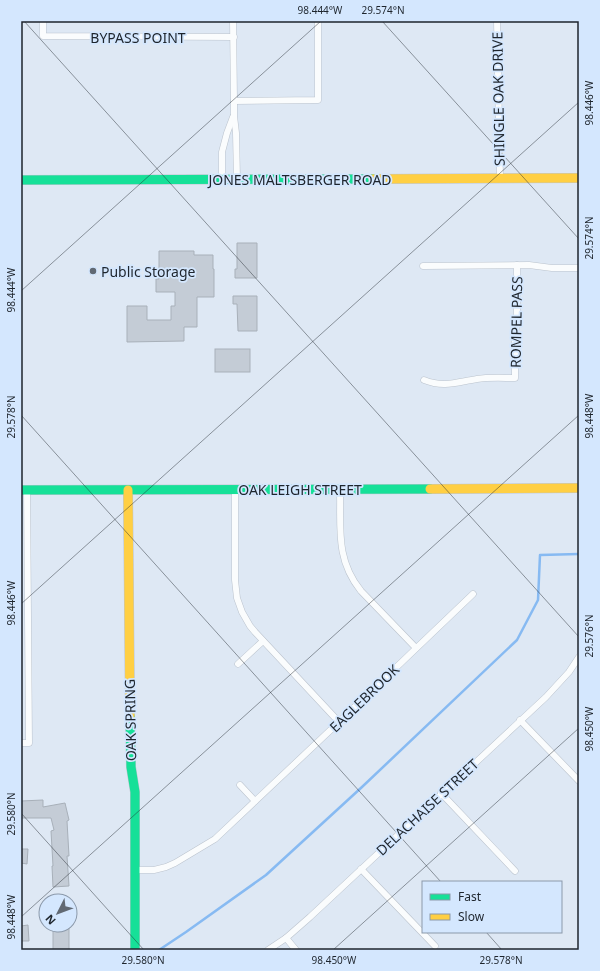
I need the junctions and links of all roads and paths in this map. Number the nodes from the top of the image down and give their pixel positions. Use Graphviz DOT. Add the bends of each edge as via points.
graph roads {
  1 [pos="42,21"];
  2 [pos="233,21"];
  3 [pos="318,21"];
  4 [pos="497,21"];
  5 [pos="234,38"];
  6 [pos="234,101"];
  7 [pos="234,116"];
  8 [pos="500,178"];
  9 [pos="579,178"];
  10 [pos="222,179"];
  11 [pos="237,179"];
  12 [pos="21,180"];
  13 [pos="517,265"];
  14 [pos="423,266"];
  15 [pos="579,268"];
  16 [pos="424,380"];
  17 [pos="579,488"];
  18 [pos="340,489"];
  19 [pos="24,490"];
  20 [pos="128,490"];
  21 [pos="235,490"];
  22 [pos="473,594"];
  23 [pos="263,641"];
  24 [pos="416,648"];
  25 [pos="579,656"];
  26 [pos="238,664"];
  27 [pos="520,720"];
  28 [pos="339,722"];
  29 [pos="21,743"];
  30 [pos="579,781"];
  31 [pos="240,785"];
  32 [pos="441,794"];
  33 [pos="255,801"];
  34 [pos="362,869"];
  35 [pos="135,870"];
  36 [pos="515,871"];
  37 [pos="422,932"];
  38 [pos="423,933"];
  39 [pos="286,938"];
  40 [pos="435,946"];
  41 [pos="135,950"];
  42 [pos="268,950"];
  43 [pos="296,950"];
  1 -- 5 [label="street, BYPASS POINT" via="43,36"];
  2 -- 5 [label="street"];
  3 -- 6 [label="street" via="318,100"];
  4 -- 8 [label="street, SHINGLE OAK DRIVE"];
  5 -- 6 [label="street"];
  6 -- 7 [label="street"];
  7 -- 10 [label="street" via="222,152"];
  7 -- 11 [label="street"];
  8 -- 9 [label="street, JONES MALTSBERGER ROAD"];
  8 -- 11 [label="street, JONES MALTSBERGER ROAD"];
  10 -- 11 [label="street, JONES MALTSBERGER ROAD"];
  10 -- 12 [label="street, JONES MALTSBERGER ROAD"];
  13 -- 14 [label="street"];
  13 -- 15 [label="street"];
  13 -- 16 [label="street, ROMPEL PASS" via="515,378 478,379 444,385"];
  17 -- 18 [label="street, OAK LEIGH STREET"];
  18 -- 21 [label="street, OAK LEIGH STREET"];
  18 -- 24 [label="street" via="342,554 348,570 361,590"];
  19 -- 20 [label="street, OAK LEIGH STREET"];
  19 -- 29 [label="street" via="29,743"];
  20 -- 21 [label="street, OAK LEIGH STREET"];
  20 -- 35 [label="street, OAK SPRING" via="131,767 135,792"];
  21 -- 23 [label="street" via="237,598 245,619"];
  22 -- 24 [label="street, EAGLEBROOK"];
  23 -- 26 [label="street"];
  23 -- 28 [label="street"];
  24 -- 28 [label="street, EAGLEBROOK"];
  25 -- 27 [label="street, DELACHAISE STREET" via="559,683"];
  27 -- 30 [label="street"];
  27 -- 32 [label="street, DELACHAISE STREET"];
  28 -- 33 [label="street, EAGLEBROOK"];
  31 -- 33 [label="street"];
  32 -- 34 [label="street, DELACHAISE STREET"];
  32 -- 36 [label="street"];
  33 -- 35 [label="street, EAGLEBROOK" via="215,839 175,863 154,870"];
  34 -- 37 [label="street"];
  34 -- 39 [label="street, DELACHAISE STREET"];
  35 -- 41 [label="street, OAK SPRING"];
  38 -- 40 [label="street"];
  39 -- 42 [label="street, DELACHAISE STREET"];
  39 -- 43 [label="street"];
}
